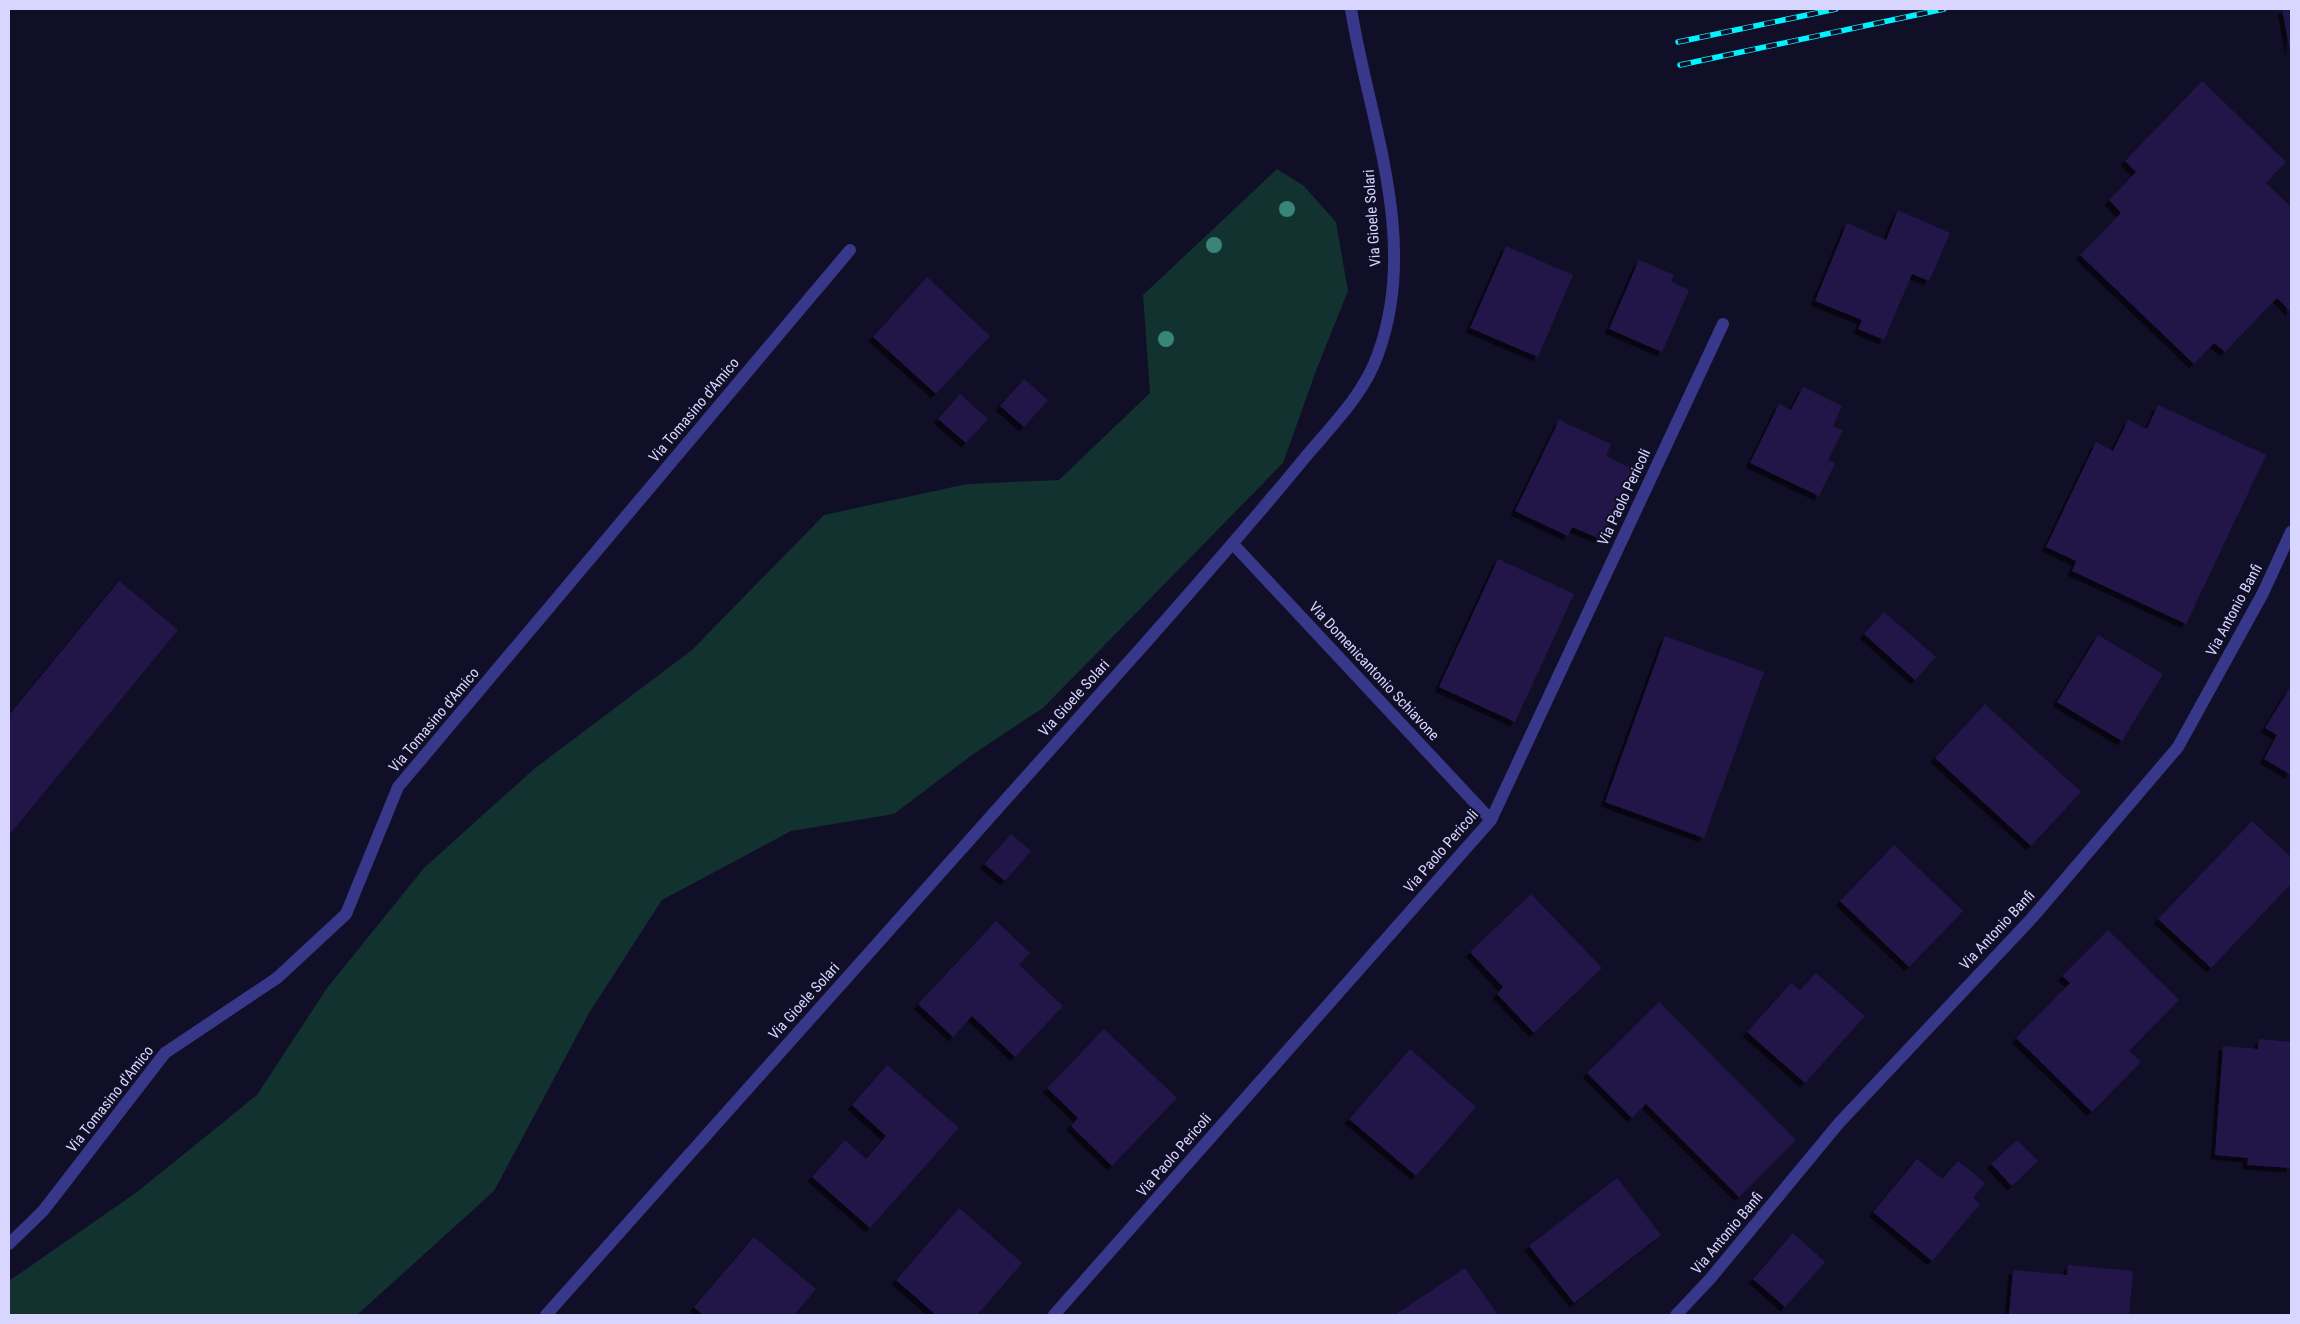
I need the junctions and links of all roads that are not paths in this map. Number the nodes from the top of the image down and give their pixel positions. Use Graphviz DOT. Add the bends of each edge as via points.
graph roads {
  1 [pos="1351,9"];
  2 [pos="850,250"];
  3 [pos="1724,324"];
  4 [pos="2291,532"];
  5 [pos="1233,544"];
  6 [pos="1491,820"];
  7 [pos="9,1244"];
  8 [pos="546,1315"];
  9 [pos="1054,1315"];
  10 [pos="1676,1315"];
  1 -- 5 [label="street, Via Gioele Solari" via="1384,161 1393,233 1392,284 1386,326 1376,361 1358,393"];
  2 -- 7 [label="street, Via Tomasino d'Amico" via="398,787 346,914 277,978 165,1053 43,1211"];
  3 -- 6 [label="street, Via Paolo Pericoli"];
  4 -- 10 [label="street, Via Antonio Banfi" via="2263,593 2178,747 2032,918 1839,1123 1710,1280"];
  5 -- 6 [label="street, Via Domenicantonio Schiavone"];
  5 -- 8 [label="street, Via Gioele Solari"];
  6 -- 9 [label="street, Via Paolo Pericoli"];
}
